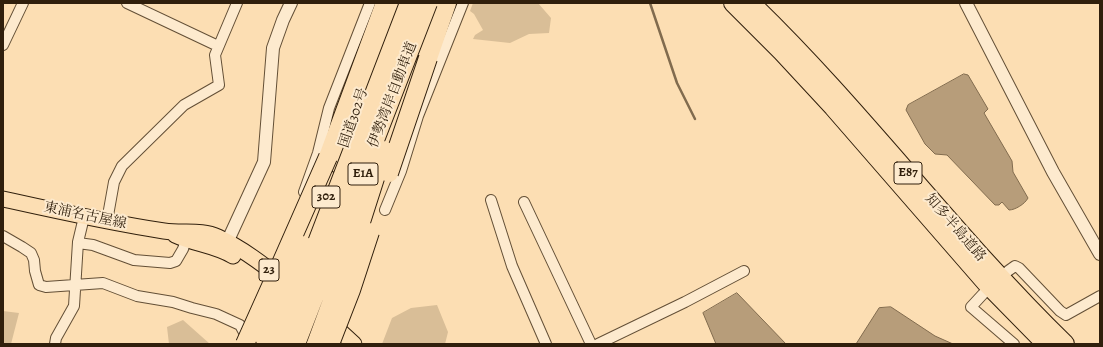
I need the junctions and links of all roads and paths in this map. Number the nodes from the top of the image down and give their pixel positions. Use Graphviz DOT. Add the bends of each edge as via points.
graph roads {
  1 [pos="23,3"];
  2 [pos="128,3"];
  3 [pos="237,3"];
  4 [pos="291,3"];
  5 [pos="370,3"];
  6 [pos="385,3"];
  7 [pos="398,3"];
  8 [pos="409,3"];
  9 [pos="430,3"];
  10 [pos="437,3"];
  11 [pos="447,3"];
  12 [pos="463,3"];
  13 [pos="733,3"];
  14 [pos="751,3"];
  15 [pos="966,3"];
  16 [pos="394,43"];
  17 [pos="3,45"];
  18 [pos="218,46"];
  19 [pos="3,198"];
  20 [pos="491,200"];
  21 [pos="524,202"];
  22 [pos="385,210"];
  23 [pos="84,217"];
  24 [pos="107,221"];
  25 [pos="167,232"];
  26 [pos="3,236"];
  27 [pos="186,240"];
  28 [pos="78,243"];
  29 [pos="225,246"];
  30 [pos="1100,254"];
  31 [pos="744,271"];
  32 [pos="1008,271"];
  33 [pos="273,272"];
  34 [pos="75,284"];
  35 [pos="287,292"];
  36 [pos="983,294"];
  37 [pos="1100,296"];
  38 [pos="322,313"];
  39 [pos="316,336"];
  40 [pos="55,344"];
  41 [pos="245,344"];
  42 [pos="250,344"];
  43 [pos="260,344"];
  44 [pos="265,344"];
  45 [pos="278,344"];
  46 [pos="296,344"];
  47 [pos="309,344"];
  48 [pos="330,344"];
  49 [pos="354,344"];
  50 [pos="546,344"];
  51 [pos="590,344"];
  52 [pos="598,344"];
  53 [pos="1014,344"];
  54 [pos="1046,344"];
  55 [pos="1065,344"];
  1 -- 17 [label="street"];
  2 -- 18 [label="street"];
  3 -- 18 [label="street"];
  4 -- 29 [label="street" via="273,48 264,162"];
  5 -- 33 [label="street" via="329,108 318,153"];
  6 -- 41 [label="highway, bridge" via="328,157"];
  7 -- 35 [label="highway, 国道302号 / 302" via="379,47 330,189"];
  8 -- 16 [label="highway, 伊勢湾岸自動車道 / E1A, bridge"];
  9 -- 39 [label="highway, bridge" via="360,225"];
  9 -- 46 [label="highway, 伊勢湾岸自動車道 / E1A, bridge"];
  10 -- 38 [label="highway, 302"];
  11 -- 48 [label="highway, bridge" via="351,290"];
  12 -- 22 [label="street" via="418,116 401,171"];
  13 -- 54 [label="highway, 知多半島道路 / E87" via="833,107 987,284"];
  14 -- 55 [label="highway, 知多半島道路 / E87" via="818,70 997,275"];
  15 -- 30 [label="street" via="1053,172"];
  16 -- 43 [label="highway, bridge"];
  16 -- 45 [label="highway, 伊勢湾岸自動車道 / E1A, bridge"];
  18 -- 24 [label="street" via="214,55 219,85 184,105 122,166 114,182"];
  19 -- 23 [label="main road, 東浦名古屋線 / 23"];
  20 -- 50 [label="street" via="512,266"];
  21 -- 51 [label="street"];
  23 -- 24 [label="main road, 東浦名古屋線 / 23"];
  23 -- 28 [label="street"];
  24 -- 25 [label="main road, 東浦名古屋線 / 23"];
  25 -- 27 [label="main road, 東浦名古屋線 / 23"];
  25 -- 29 [label="main road, 東浦名古屋線 / 23" via="196,231 217,236"];
  26 -- 34 [label="street" via="31,253 39,285 46,287"];
  27 -- 28 [label="street" via="176,261 170,263 134,260 94,245"];
  27 -- 29 [label="main road, 東浦名古屋線 / 23"];
  28 -- 34 [label="street"];
  29 -- 33 [label="main road, 東浦名古屋線 / 23" via="243,250"];
  29 -- 35 [label="main road, 東浦名古屋線 / 23"];
  31 -- 52 [label="street"];
  32 -- 37 [label="street" via="1015,266 1020,268 1060,311 1066,314"];
  33 -- 35 [label="main road, 東浦名古屋線 / 23"];
  34 -- 40 [label="street" via="74,306"];
  34 -- 42 [label="street" via="103,283 137,296 216,314 240,325"];
  35 -- 38 [label="main road, 東浦名古屋線 / 23"];
  35 -- 39 [label="main road, 東浦名古屋線 / 23"];
  35 -- 44 [label="highway, 国道302号 / 302"];
  36 -- 53 [label="street" via="970,307"];
  38 -- 39 [label="highway, 302"];
  38 -- 49 [label="main road, 東浦名古屋線 / 23"];
  39 -- 47 [label="highway, 302"];
  39 -- 48 [label="main road, 東浦名古屋線 / 23"];
}
